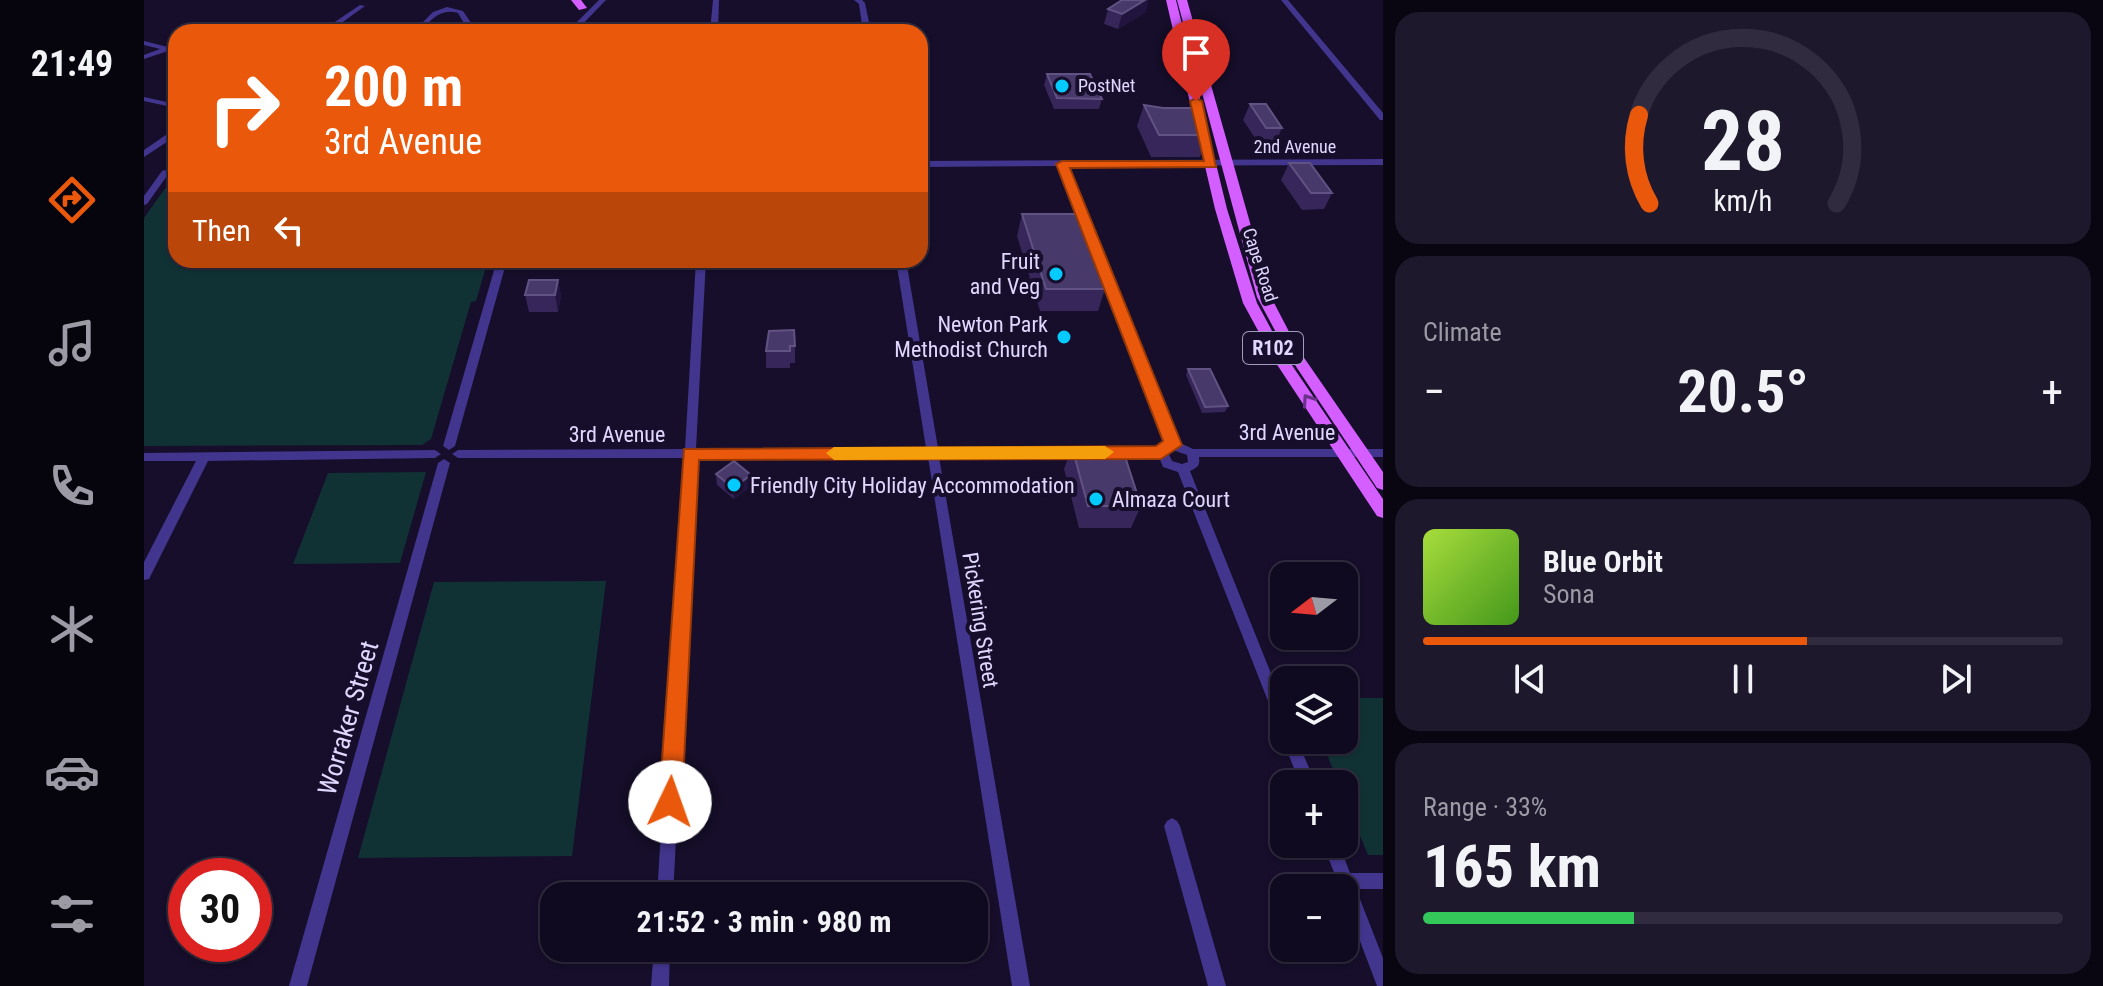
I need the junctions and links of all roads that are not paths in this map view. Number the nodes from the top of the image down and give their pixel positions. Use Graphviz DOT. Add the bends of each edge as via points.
graph roads {
  1 [pos="590,0"];
  2 [pos="603,0"];
  3 [pos="716,0"];
  4 [pos="1171,0"];
  5 [pos="1182,0"];
  6 [pos="1284,0"];
  7 [pos="861,1"];
  8 [pos="579,4"];
  9 [pos="362,6"];
  10 [pos="336,24"];
  11 [pos="424,24"];
  12 [pos="468,24"];
  13 [pos="567,24"];
  14 [pos="579,24"];
  15 [pos="714,24"];
  16 [pos="865,24"];
  17 [pos="144,43"];
  18 [pos="168,49"];
  19 [pos="168,51"];
  20 [pos="144,57"];
  21 [pos="144,99"];
  22 [pos="168,104"];
  23 [pos="1383,118"];
  24 [pos="168,138"];
  25 [pos="144,154"];
  26 [pos="1383,162"];
  27 [pos="928,164"];
  28 [pos="1062,164"];
  29 [pos="1228,164"];
  30 [pos="1211,165"];
  31 [pos="165,173"];
  32 [pos="144,202"];
  33 [pos="500,268"];
  34 [pos="701,268"];
  35 [pos="902,268"];
  36 [pos="1173,445"];
  37 [pos="454,450"];
  38 [pos="1343,451"];
  39 [pos="933,453"];
  40 [pos="1161,453"];
  41 [pos="1192,453"];
  42 [pos="1383,453"];
  43 [pos="690,454"];
  44 [pos="1363,454"];
  45 [pos="144,457"];
  46 [pos="204,457"];
  47 [pos="440,459"];
  48 [pos="1183,469"];
  49 [pos="1383,484"];
  50 [pos="1383,512"];
  51 [pos="144,575"];
  52 [pos="1270,689"];
  53 [pos="1172,826"];
  54 [pos="1358,881"];
  55 [pos="1383,881"];
  56 [pos="666,882"];
  57 [pos="1358,913"];
  58 [pos="661,962"];
  59 [pos="1383,980"];
  60 [pos="298,986"];
  61 [pos="660,986"];
  62 [pos="1021,986"];
  63 [pos="1217,986"];
  1 -- 8 [label="street"];
  2 -- 14 [label="street"];
  3 -- 15 [label="street"];
  4 -- 30 [label="main road, Cape Road / R102"];
  5 -- 29 [label="main road, Cape Road / R102"];
  6 -- 23 [label="street"];
  7 -- 16 [label="street"];
  8 -- 13 [label="street"];
  9 -- 10 [label="street"];
  11 -- 12 [label="street" via="434,12 451,9 461,12"];
  17 -- 18 [label="street"];
  19 -- 20 [label="street"];
  21 -- 22 [label="street"];
  24 -- 25 [label="street"];
  26 -- 29 [label="street, 2nd Avenue"];
  27 -- 28 [label="street, 2nd Avenue"];
  28 -- 30 [label="street, 2nd Avenue"];
  28 -- 36 [label="street"];
  29 -- 30 [label="street, 2nd Avenue"];
  29 -- 44 [label="main road, Cape Road / R102" via="1273,319"];
  38 -- 30 [label="main road, Cape Road / R102, one-way" via="1279,357 1250,303"];
  31 -- 32 [label="street"];
  33 -- 37 [label="street"];
  34 -- 43 [label="street"];
  35 -- 39 [label="street, Pickering Street"];
  36 -- 40 [label="street"];
  36 -- 41 [label="street"];
  37 -- 43 [label="street, 3rd Avenue"];
  37 -- 47 [label="street"];
  38 -- 41 [label="street, 3rd Avenue"];
  38 -- 44 [label="street, 3rd Avenue"];
  38 -- 50 [label="main road, Cape Road / R102"];
  39 -- 40 [label="street, 3rd Avenue"];
  39 -- 43 [label="street, 3rd Avenue"];
  39 -- 62 [label="street, Pickering Street"];
  40 -- 48 [label="street" via="1167,464"];
  41 -- 48 [label="street" via="1194,464"];
  42 -- 44 [label="street, 3rd Avenue"];
  43 -- 56 [label="street"];
  44 -- 49 [label="main road, Cape Road / R102"];
  45 -- 46 [label="street"];
  46 -- 47 [label="street"];
  46 -- 51 [label="street"];
  47 -- 60 [label="street, Worraker Street"];
  48 -- 52 [label="street"];
  53 -- 63 [label="street"];
  54 -- 55 [label="street"];
  57 -- 59 [label="street"];
  58 -- 61 [label="street"];
}
